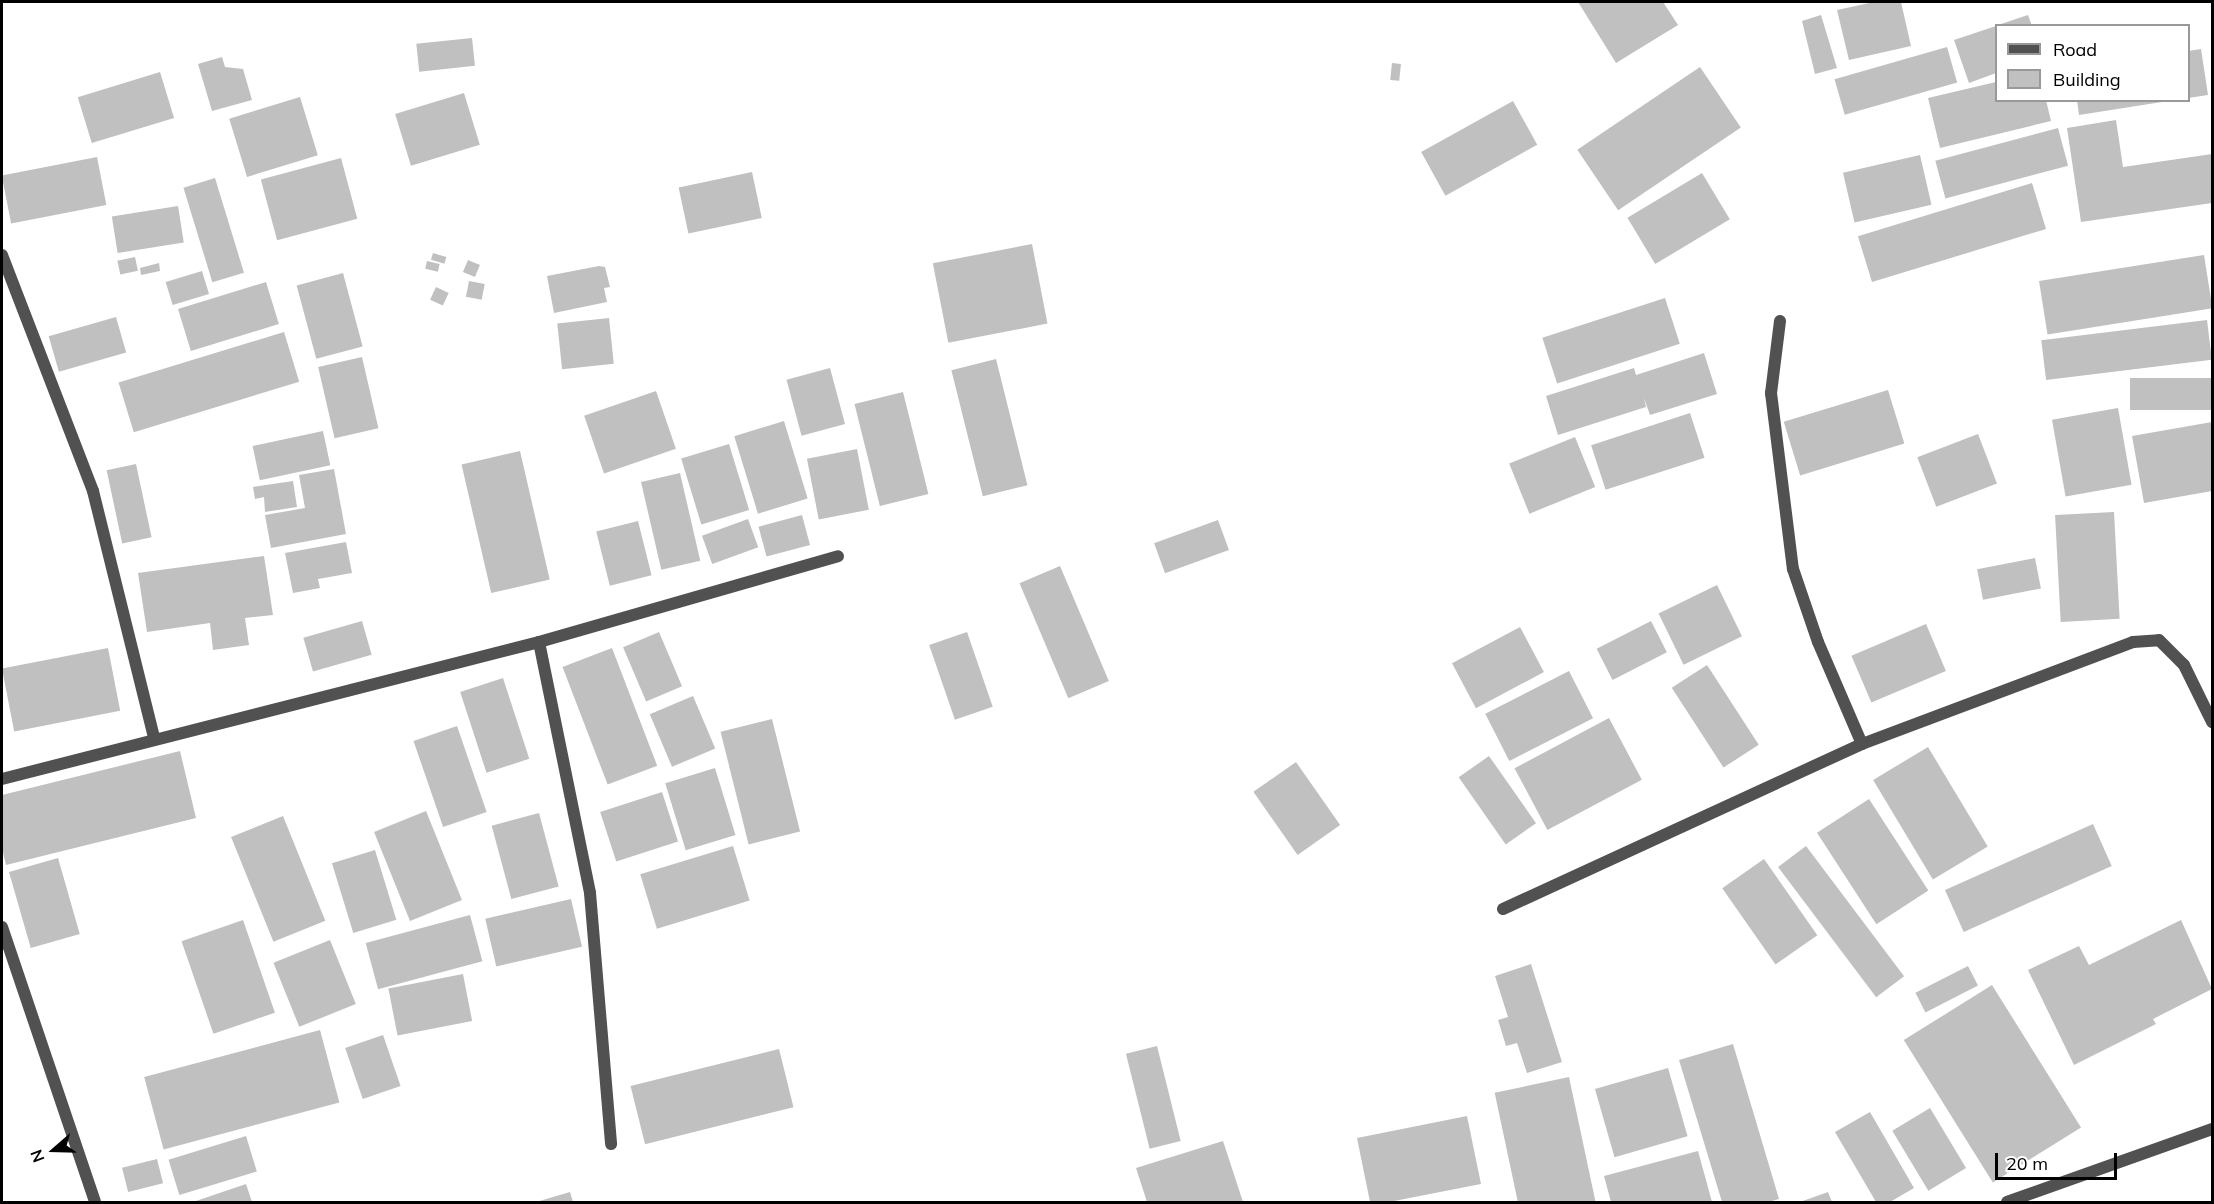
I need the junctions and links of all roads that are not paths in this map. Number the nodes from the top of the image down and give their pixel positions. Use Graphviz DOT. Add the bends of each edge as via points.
graph roads {
  1 [pos="2,255"];
  2 [pos="1780,321"];
  3 [pos="838,556"];
  4 [pos="538,642"];
  5 [pos="2212,723"];
  6 [pos="154,738"];
  7 [pos="1862,744"];
  8 [pos="2,779"];
  9 [pos="1503,909"];
  10 [pos="2,927"];
  11 [pos="2212,1129"];
  12 [pos="611,1144"];
  13 [pos="95,1203"];
  14 [pos="2007,1203"];
  1 -- 6 [label="street" via="93,491"];
  2 -- 7 [label="street" via="1771,393 1793,569 1818,642"];
  3 -- 4 [label="street"];
  4 -- 6 [label="street"];
  4 -- 12 [label="street" via="590,893"];
  5 -- 7 [label="street" via="2184,665 2159,640 2133,642"];
  6 -- 8 [label="street"];
  7 -- 9 [label="street"];
  10 -- 13 [label="street"];
  11 -- 14 [label="street"];
}
